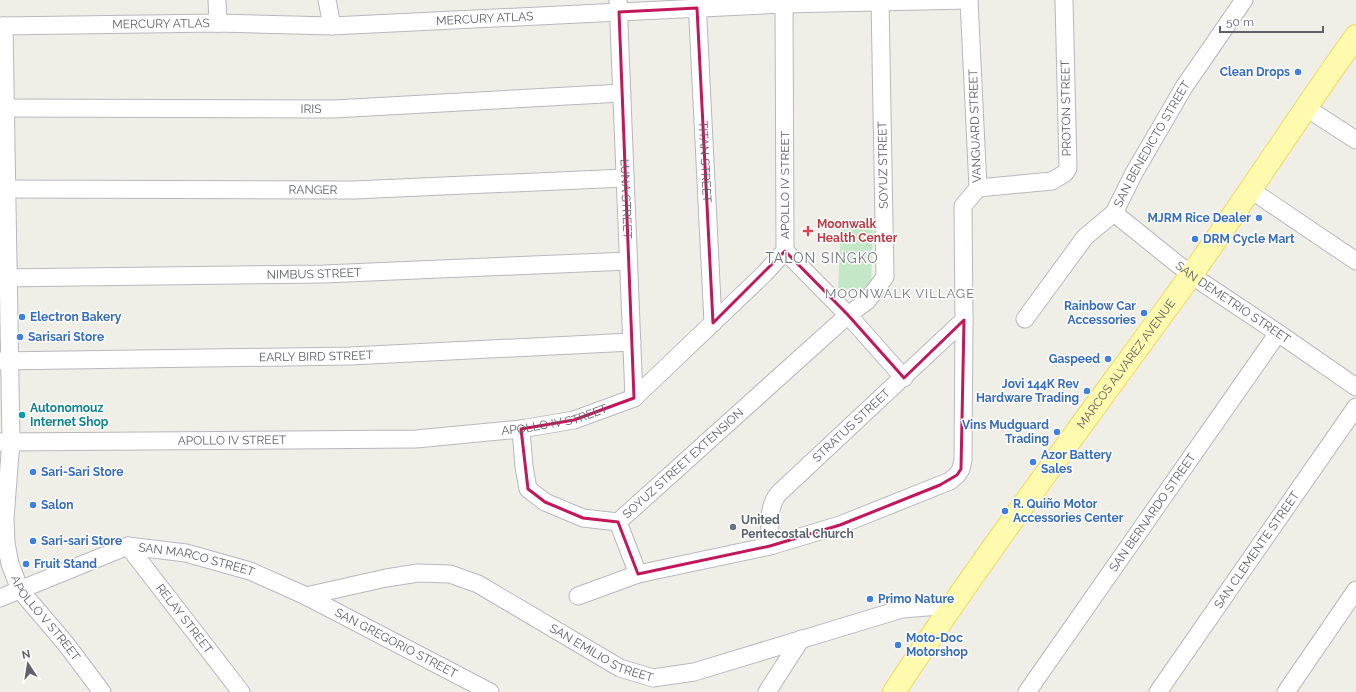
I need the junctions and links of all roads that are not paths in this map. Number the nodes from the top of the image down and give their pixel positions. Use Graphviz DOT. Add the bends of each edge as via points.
graph roads {
  1 [pos="217,0"];
  2 [pos="328,0"];
  3 [pos="969,0"];
  4 [pos="1064,0"];
  5 [pos="1244,0"];
  6 [pos="880,1"];
  7 [pos="784,2"];
  8 [pos="697,4"];
  9 [pos="618,6"];
  10 [pos="218,23"];
  11 [pos="2,26"];
  12 [pos="332,26"];
  13 [pos="1356,36"];
  14 [pos="622,93"];
  15 [pos="1305,107"];
  16 [pos="3,108"];
  17 [pos="1356,140"];
  18 [pos="625,178"];
  19 [pos="978,188"];
  20 [pos="3,189"];
  21 [pos="1251,190"];
  22 [pos="1114,213"];
  23 [pos="785,251"];
  24 [pos="628,261"];
  25 [pos="1356,261"];
  26 [pos="1191,275"];
  27 [pos="4,278"];
  28 [pos="848,315"];
  29 [pos="1025,319"];
  30 [pos="964,320"];
  31 [pos="713,323"];
  32 [pos="1278,332"];
  33 [pos="632,342"];
  34 [pos="5,361"];
  35 [pos="904,378"];
  36 [pos="1356,387"];
  37 [pos="634,398"];
  38 [pos="1356,407"];
  39 [pos="521,429"];
  40 [pos="6,442"];
  41 [pos="3,519"];
  42 [pos="618,522"];
  43 [pos="128,546"];
  44 [pos="770,546"];
  45 [pos="638,574"];
  46 [pos="20,590"];
  47 [pos="1356,590"];
  48 [pos="304,596"];
  49 [pos="578,596"];
  50 [pos="0,598"];
  51 [pos="952,605"];
  52 [pos="801,639"];
  53 [pos="649,685"];
  54 [pos="102,692"];
  55 [pos="241,692"];
  56 [pos="490,692"];
  57 [pos="767,692"];
  58 [pos="894,692"];
  59 [pos="1027,692"];
  60 [pos="1158,692"];
  61 [pos="1286,692"];
  1 -- 10 [label="street"];
  2 -- 12 [label="street"];
  3 -- 6 [label="street, MERCURY ATLAS"];
  3 -- 19 [label="street, VANGUARD STREET"];
  4 -- 19 [label="street, PROTON STREET" via="1068,168 1052,181"];
  5 -- 22 [label="street, SAN BENEDICTO STREET" via="1184,87"];
  6 -- 7 [label="street, MERCURY ATLAS"];
  6 -- 28 [label="street, SOYUZ STREET" via="885,277 867,301"];
  7 -- 8 [label="street, MERCURY ATLAS"];
  7 -- 23 [label="street, APOLLO IV STREET"];
  8 -- 9 [label="street, MERCURY ATLAS"];
  8 -- 31 [label="street, TITAN STREET"];
  9 -- 12 [label="street, MERCURY ATLAS"];
  9 -- 14 [label="street, LUNA STREET"];
  10 -- 11 [label="street, MERCURY ATLAS"];
  10 -- 12 [label="street, MERCURY ATLAS"];
  11 -- 16 [label="street, APOLLO V STREET"];
  13 -- 15 [label="main road, MARCOS ALVAREZ AVENUE"];
  14 -- 16 [label="street, IRIS" via="334,109"];
  14 -- 18 [label="street, LUNA STREET"];
  15 -- 17 [label="street"];
  15 -- 21 [label="main road, MARCOS ALVAREZ AVENUE"];
  16 -- 20 [label="street, APOLLO V STREET"];
  18 -- 20 [label="street, RANGER" via="354,190"];
  18 -- 24 [label="street, LUNA STREET"];
  19 -- 30 [label="street, VANGUARD STREET" via="963,206"];
  20 -- 27 [label="street, APOLLO V STREET"];
  21 -- 25 [label="street"];
  21 -- 26 [label="main road, MARCOS ALVAREZ AVENUE"];
  22 -- 26 [label="street, SAN DEMETRIO STREET"];
  22 -- 29 [label="street, SAN BENEDICTO STREET" via="1085,237"];
  23 -- 28 [label="street"];
  23 -- 31 [label="street, APOLLO IV STREET"];
  24 -- 27 [label="street, NIMBUS STREET" via="324,274"];
  24 -- 33 [label="street, LUNA STREET"];
  26 -- 32 [label="street, SAN DEMETRIO STREET"];
  26 -- 51 [label="main road, MARCOS ALVAREZ AVENUE"];
  27 -- 34 [label="street, APOLLO V STREET"];
  28 -- 35 [label="street"];
  28 -- 42 [label="street, SOYUZ STREET EXTENSION"];
  30 -- 35 [label="street, STRATUS STREET"];
  30 -- 44 [label="street, VANGUARD STREET" via="962,460 957,475 940,485 840,525"];
  31 -- 37 [label="street, APOLLO IV STREET"];
  32 -- 36 [label="street, SAN DEMETRIO STREET"];
  32 -- 59 [label="street, SAN BERNARDO STREET"];
  33 -- 34 [label="street, EARLY BIRD STREET" via="351,356"];
  33 -- 37 [label="street, LUNA STREET"];
  34 -- 40 [label="street, APOLLO V STREET"];
  35 -- 44 [label="street, STRATUS STREET" via="772,501"];
  37 -- 39 [label="street, APOLLO IV STREET" via="574,420"];
  38 -- 60 [label="street, SAN CLEMENTE STREET"];
  39 -- 40 [label="street, APOLLO IV STREET" via="416,439"];
  39 -- 42 [label="street, SOYUZ STREET EXTENSION" via="528,489 545,502 583,518"];
  40 -- 41 [label="street, APOLLO V STREET"];
  41 -- 46 [label="street, APOLLO V STREET" via="10,564"];
  42 -- 45 [label="street"];
  43 -- 46 [label="street, SAN MARCO STREET"];
  43 -- 48 [label="street, SAN MARCO STREET" via="186,553 250,571"];
  43 -- 55 [label="street, RELAY STREET"];
  44 -- 45 [label="street, VANGUARD STREET"];
  45 -- 49 [label="street, VANGUARD STREET"];
  46 -- 50 [label="street, SAN MARCO STREET"];
  46 -- 54 [label="street, APOLLO V STREET" via="66,644"];
  47 -- 61 [label="street"];
  48 -- 53 [label="street, SAN EMILIO STREET" via="418,572 450,574 478,584"];
  48 -- 56 [label="street, SAN GREGORIO STREET"];
  51 -- 52 [label="street, SAN EMILIO STREET" via="902,609"];
  51 -- 58 [label="main road, MARCOS ALVAREZ AVENUE"];
  52 -- 53 [label="street, SAN EMILIO STREET"];
  52 -- 57 [label="street"];
}
